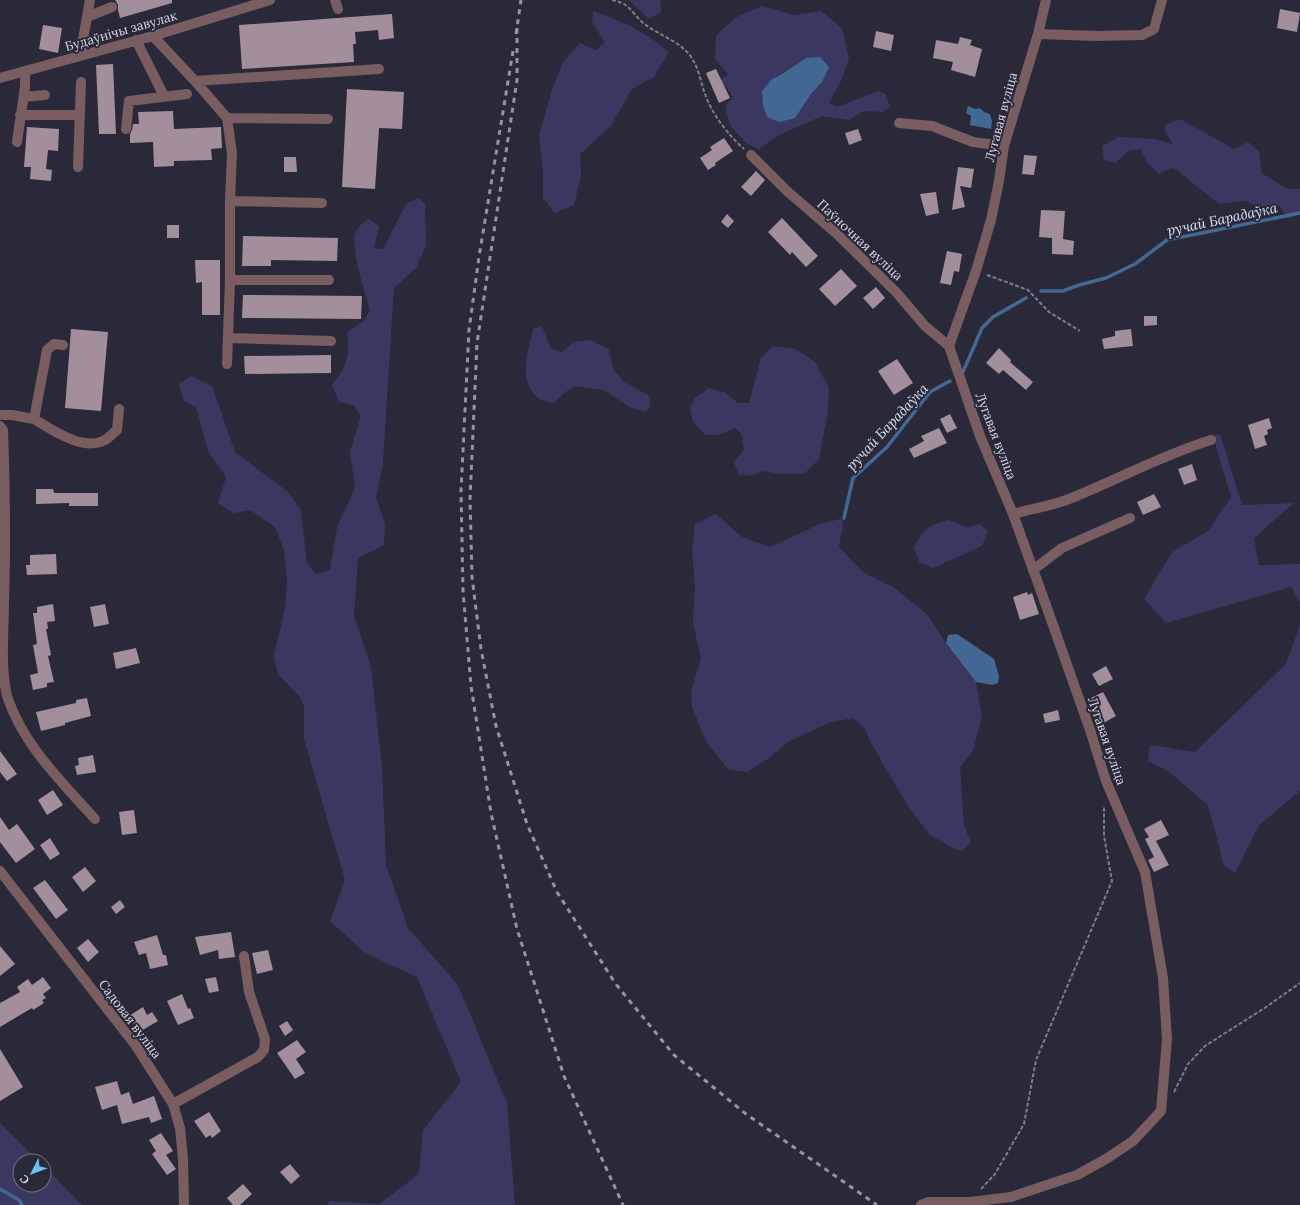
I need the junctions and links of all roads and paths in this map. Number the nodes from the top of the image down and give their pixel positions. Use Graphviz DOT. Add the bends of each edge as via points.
graph roads {
  1 [pos="90,0"];
  2 [pos="270,0"];
  3 [pos="612,0"];
  4 [pos="1046,0"];
  5 [pos="1162,0"];
  6 [pos="112,7"];
  7 [pos="87,17"];
  8 [pos="1038,34"];
  9 [pos="153,36"];
  10 [pos="136,40"];
  11 [pos="80,56"];
  12 [pos="379,69"];
  13 [pos="25,72"];
  14 [pos="0,78"];
  15 [pos="195,81"];
  16 [pos="81,82"];
  17 [pos="187,94"];
  18 [pos="45,95"];
  19 [pos="24,96"];
  20 [pos="164,96"];
  21 [pos="20,115"];
  22 [pos="80,115"];
  23 [pos="226,118"];
  24 [pos="328,119"];
  25 [pos="899,123"];
  26 [pos="126,129"];
  27 [pos="17,142"];
  28 [pos="1004,146"];
  29 [pos="752,155"];
  30 [pos="78,167"];
  31 [pos="230,201"];
  32 [pos="322,203"];
  33 [pos="976,271"];
  34 [pos="230,280"];
  35 [pos="329,280"];
  36 [pos="1080,331"];
  37 [pos="228,338"];
  38 [pos="331,340"];
  39 [pos="63,345"];
  40 [pos="949,346"];
  41 [pos="226,364"];
  42 [pos="119,410"];
  43 [pos="0,415"];
  44 [pos="34,419"];
  45 [pos="0,426"];
  46 [pos="1211,440"];
  47 [pos="1013,514"];
  48 [pos="1130,518"];
  49 [pos="1033,570"];
  50 [pos="0,669"];
  51 [pos="1104,801"];
  52 [pos="94,819"];
  53 [pos="0,871"];
  54 [pos="244,956"];
  55 [pos="1300,983"];
  56 [pos="1172,1095"];
  57 [pos="173,1104"];
  58 [pos="970,1202"];
  59 [pos="184,1205"];
  60 [pos="921,1205"];
  1 -- 7 [label="street"];
  2 -- 9 [label="street, Будаўнічы завулак"];
  3 -- 29 [label="path" via="625,4 640,21 688,52 699,72 705,95 720,122"];
  4 -- 8 [label="street, Лугавая вуліца"];
  5 -- 8 [label="street" via="1154,29 1142,35"];
  6 -- 7 [label="street"];
  7 -- 11 [label="street"];
  8 -- 28 [label="street, Лугавая вуліца"];
  9 -- 10 [label="street, Будаўнічы завулак"];
  9 -- 15 [label="street"];
  10 -- 11 [label="street, Будаўнічы завулак"];
  10 -- 20 [label="street"];
  11 -- 13 [label="street, Будаўнічы завулак"];
  12 -- 15 [label="street"];
  13 -- 14 [label="street, Будаўнічы завулак"];
  13 -- 19 [label="street"];
  15 -- 23 [label="street"];
  16 -- 22 [label="street"];
  17 -- 20 [label="street"];
  18 -- 19 [label="street"];
  19 -- 21 [label="street"];
  20 -- 26 [label="street" via="128,101"];
  21 -- 22 [label="street"];
  21 -- 27 [label="street"];
  22 -- 30 [label="street"];
  23 -- 24 [label="street"];
  23 -- 31 [label="street" via="232,153"];
  25 -- 28 [label="street" via="932,126 973,142"];
  28 -- 33 [label="street, Лугавая вуліца" via="991,220"];
  29 -- 40 [label="street, Паўночная вуліца" via="896,292 925,326"];
  31 -- 32 [label="street"];
  31 -- 34 [label="street"];
  33 -- 36 [label="path" via="1028,290 1049,312"];
  33 -- 40 [label="street, Лугавая вуліца"];
  34 -- 35 [label="street"];
  34 -- 37 [label="street"];
  37 -- 38 [label="street"];
  37 -- 41 [label="street"];
  39 -- 44 [label="street" via="54,344 47,350"];
  40 -- 47 [label="street, Лугавая вуліца" via="980,436"];
  42 -- 44 [label="street" via="117,430 106,440 94,444 65,438"];
  43 -- 44 [label="street"];
  45 -- 50 [label="street" via="3,430 6,513"];
  46 -- 47 [label="street" via="1184,448 1067,500"];
  47 -- 49 [label="street, Лугавая вуліца"];
  48 -- 49 [label="street" via="1062,548"];
  49 -- 58 [label="street, Лугавая вуліца" via="1106,780 1145,872 1165,1008 1167,1039 1161,1110 1133,1141 1077,1175 1010,1196"];
  50 -- 52 [label="street" via="7,697 37,754"];
  51 -- 58 [label="path" via="1104,836 1112,881 1036,1060 1024,1124 994,1174"];
  53 -- 57 [label="street, Садовая вуліца" via="136,1046"];
  54 -- 57 [label="street" via="249,992 265,1039 264,1050 258,1057"];
  55 -- 56 [label="path" via="1205,1046 1188,1064"];
  57 -- 59 [label="street, Садовая вуліца" via="181,1136"];
  58 -- 60 [label="street, Лугавая вуліца" via="929,1202"];
}
